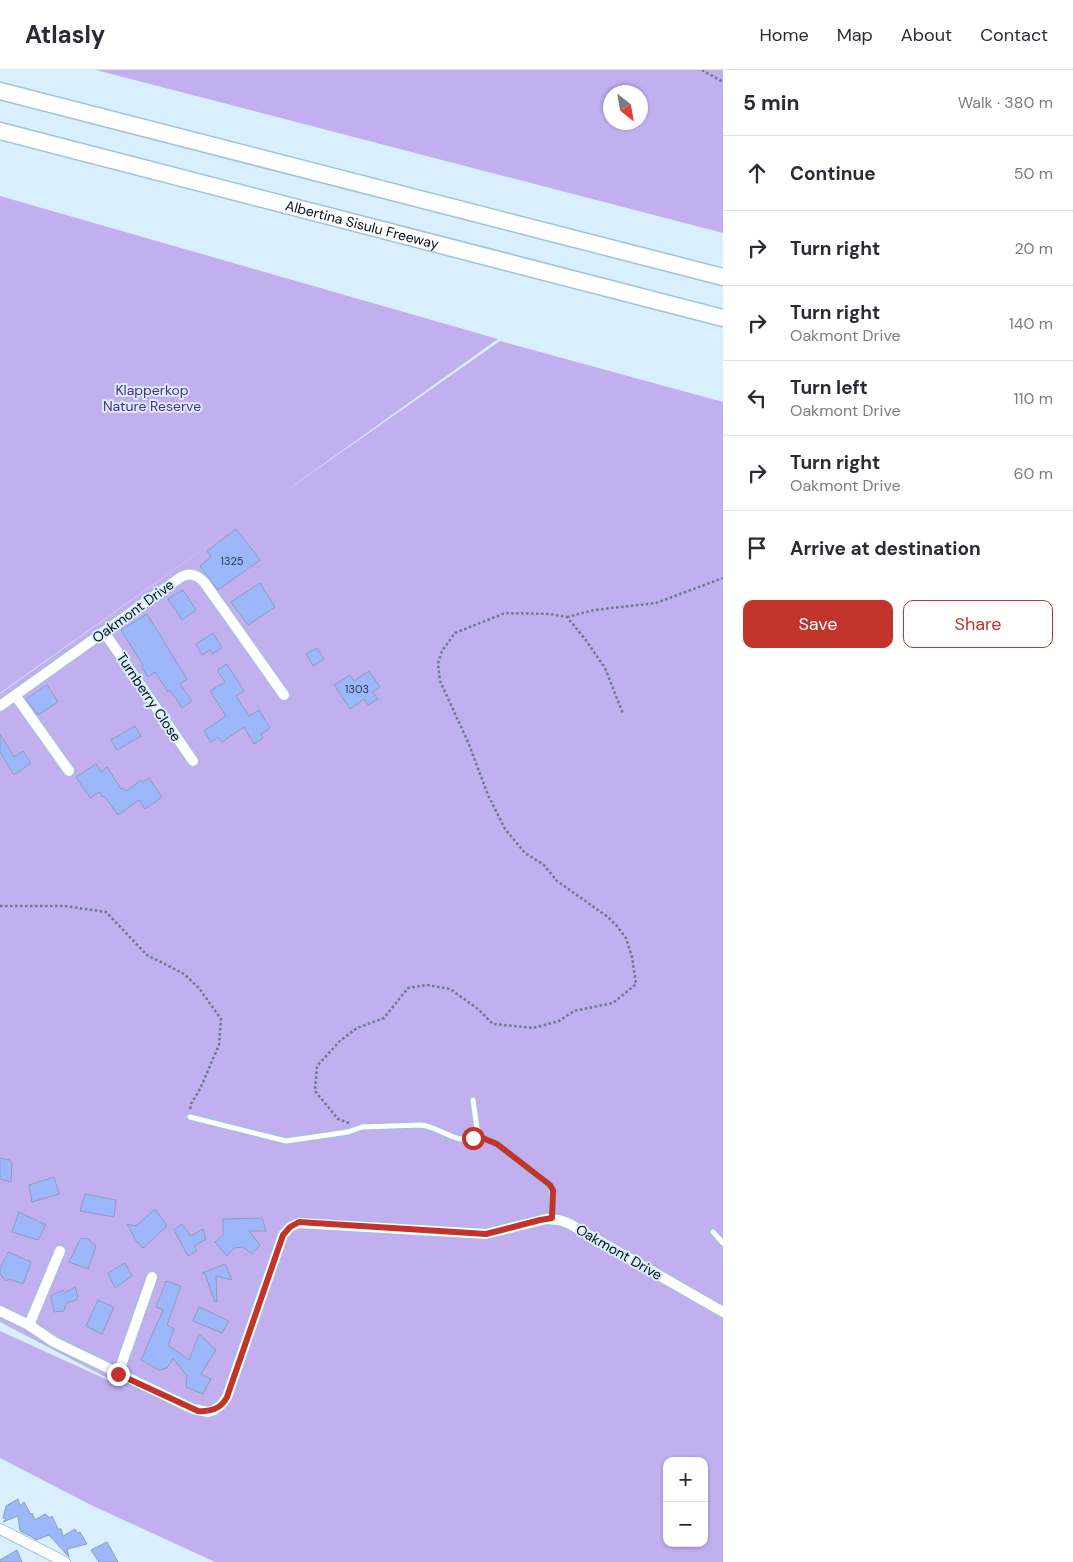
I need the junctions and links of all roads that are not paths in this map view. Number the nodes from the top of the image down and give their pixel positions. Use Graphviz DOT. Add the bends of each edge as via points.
graph roads {
  1 [pos="0,91"];
  2 [pos="0,131"];
  3 [pos="723,277"];
  4 [pos="723,318"];
  5 [pos="104,632"];
  6 [pos="15,695"];
  7 [pos="284,695"];
  8 [pos="0,706"];
  9 [pos="193,761"];
  10 [pos="68,771"];
  11 [pos="473,1100"];
  12 [pos="190,1117"];
  13 [pos="478,1136"];
  14 [pos="552,1218"];
  15 [pos="713,1232"];
  16 [pos="723,1243"];
  17 [pos="60,1251"];
  18 [pos="152,1277"];
  19 [pos="0,1311"];
  20 [pos="723,1312"];
  21 [pos="29,1325"];
  22 [pos="118,1374"];
  23 [pos="0,1529"];
  24 [pos="65,1562"];
  1 -- 3 [label="highway"];
  2 -- 4 [label="highway, Albertina Sisulu Freeway"];
  5 -- 6 [label="street, Oakmont Drive"];
  5 -- 7 [label="street, Oakmont Drive" via="181,577 188,574 196,576 204,582"];
  5 -- 9 [label="street, Turnberry Close"];
  6 -- 8 [label="street, Oakmont Drive"];
  6 -- 10 [label="street"];
  11 -- 13 [label="lane"];
  12 -- 13 [label="lane" via="286,1141 362,1127 428,1126 457,1139"];
  13 -- 14 [label="lane" via="497,1144 552,1187"];
  14 -- 20 [label="street, Oakmont Drive" via="568,1223"];
  14 -- 22 [label="street" via="486,1234 299,1222 283,1235 227,1397 221,1405 208,1412 198,1411"];
  15 -- 16 [label="lane"];
  17 -- 21 [label="street"];
  18 -- 22 [label="street"];
  19 -- 21 [label="street"];
  21 -- 22 [label="street" via="54,1342"];
  23 -- 24 [label="street"];
}
